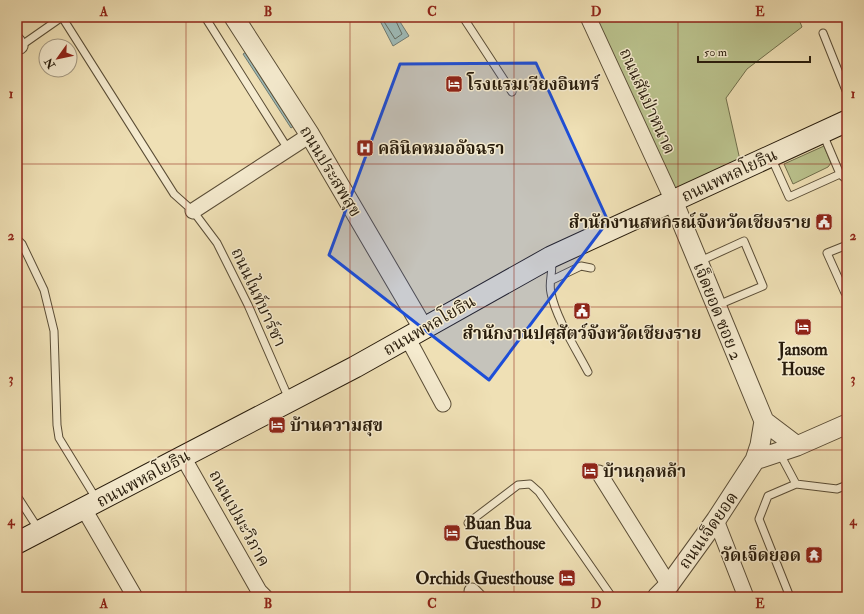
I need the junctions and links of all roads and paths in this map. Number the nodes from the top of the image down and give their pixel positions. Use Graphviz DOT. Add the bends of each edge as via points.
graph roads {
  1 [pos="62,17"];
  2 [pos="206,17"];
  3 [pos="234,17"];
  4 [pos="463,17"];
  5 [pos="588,17"];
  6 [pos="823,33"];
  7 [pos="18,46"];
  8 [pos="512,92"];
  9 [pos="847,93"];
  10 [pos="847,121"];
  11 [pos="822,132"];
  12 [pos="310,135"];
  13 [pos="288,149"];
  14 [pos="771,156"];
  15 [pos="840,174"];
  16 [pos="847,180"];
  17 [pos="673,201"];
  18 [pos="193,211"];
  19 [pos="17,239"];
  20 [pos="847,245"];
  21 [pos="551,257"];
  22 [pos="698,262"];
  23 [pos="591,268"];
  24 [pos="552,280"];
  25 [pos="847,292"];
  26 [pos="716,306"];
  27 [pos="415,332"];
  28 [pos="588,372"];
  29 [pos="290,401"];
  30 [pos="443,404"];
  31 [pos="764,421"];
  32 [pos="847,424"];
  33 [pos="797,446"];
  34 [pos="779,452"];
  35 [pos="184,457"];
  36 [pos="755,460"];
  37 [pos="600,473"];
  38 [pos="796,484"];
  39 [pos="847,485"];
  40 [pos="17,496"];
  41 [pos="91,505"];
  42 [pos="716,520"];
  43 [pos="468,523"];
  44 [pos="40,532"];
  45 [pos="17,544"];
  46 [pos="663,591"];
  47 [pos="135,597"];
  48 [pos="265,597"];
  49 [pos="612,597"];
  50 [pos="746,597"];
  51 [pos="790,597"];
  1 -- 7 [label="lane"];
  1 -- 18 [label="lane, ถนนไนท์บาร์ซา" via="174,194"];
  2 -- 13 [label="lane"];
  3 -- 12 [label="street, ถนนประสพสุข"];
  4 -- 8 [label="lane"];
  5 -- 17 [label="street, ถนนสันป่าหนาด"];
  6 -- 9 [label="lane"];
  10 -- 11 [label="main road, ถนนพหลโยธิน"];
  11 -- 14 [label="main road, ถนนพหลโยธิน"];
  11 -- 15 [label="lane"];
  12 -- 13 [label="street"];
  12 -- 27 [label="street, ถนนประสพสุข"];
  13 -- 18 [label="street"];
  14 -- 15 [label="lane" via="789,197"];
  14 -- 17 [label="main road, ถนนพหลโยธิน"];
  15 -- 16 [label="lane"];
  17 -- 21 [label="main road, ถนนพหลโยธิน"];
  17 -- 22 [label="street, เจ็ดยอด ซอย 2"];
  18 -- 29 [label="lane, ถนนไนท์บาร์ซา" via="218,243"];
  19 -- 41 [label="lane" via="22,244 44,290 54,331 59,438"];
  20 -- 25 [label="lane" via="827,253 845,294"];
  21 -- 24 [label="lane"];
  21 -- 27 [label="main road, ถนนพหลโยธิน"];
  22 -- 26 [label="street, เจ็ดยอด ซอย 2"];
  22 -- 26 [label="lane" via="744,241 763,286"];
  23 -- 24 [label="lane" via="581,266"];
  24 -- 28 [label="lane" via="551,293 565,329"];
  26 -- 31 [label="street, เจ็ดยอด ซอย 2"];
  27 -- 29 [label="main road, ถนนพหลโยธิน"];
  27 -- 30 [label="street"];
  29 -- 35 [label="main road, ถนนพหลโยธิน"];
  31 -- 33 [label="street"];
  31 -- 36 [label="street, ถนนเจ็ดยอด"];
  32 -- 33 [label="street"];
  33 -- 34 [label="street"];
  34 -- 36 [label="street"];
  34 -- 38 [label="lane"];
  35 -- 41 [label="main road, ถนนพหลโยธิน"];
  35 -- 48 [label="street, ถนนเปมะวิภาค" via="259,591"];
  36 -- 42 [label="street, ถนนเจ็ดยอด"];
  37 -- 46 [label="street"];
  38 -- 39 [label="lane" via="837,489"];
  38 -- 51 [label="lane" via="768,496 759,519"];
  40 -- 44 [label="lane"];
  41 -- 44 [label="main road, ถนนพหลโยธิน"];
  41 -- 47 [label="street"];
  42 -- 46 [label="street, ถนนเจ็ดยอด"];
  42 -- 50 [label="street"];
  43 -- 49 [label="lane" via="518,485 530,484 539,492"];
  44 -- 45 [label="main road, ถนนพหลโยธิน"];
}
